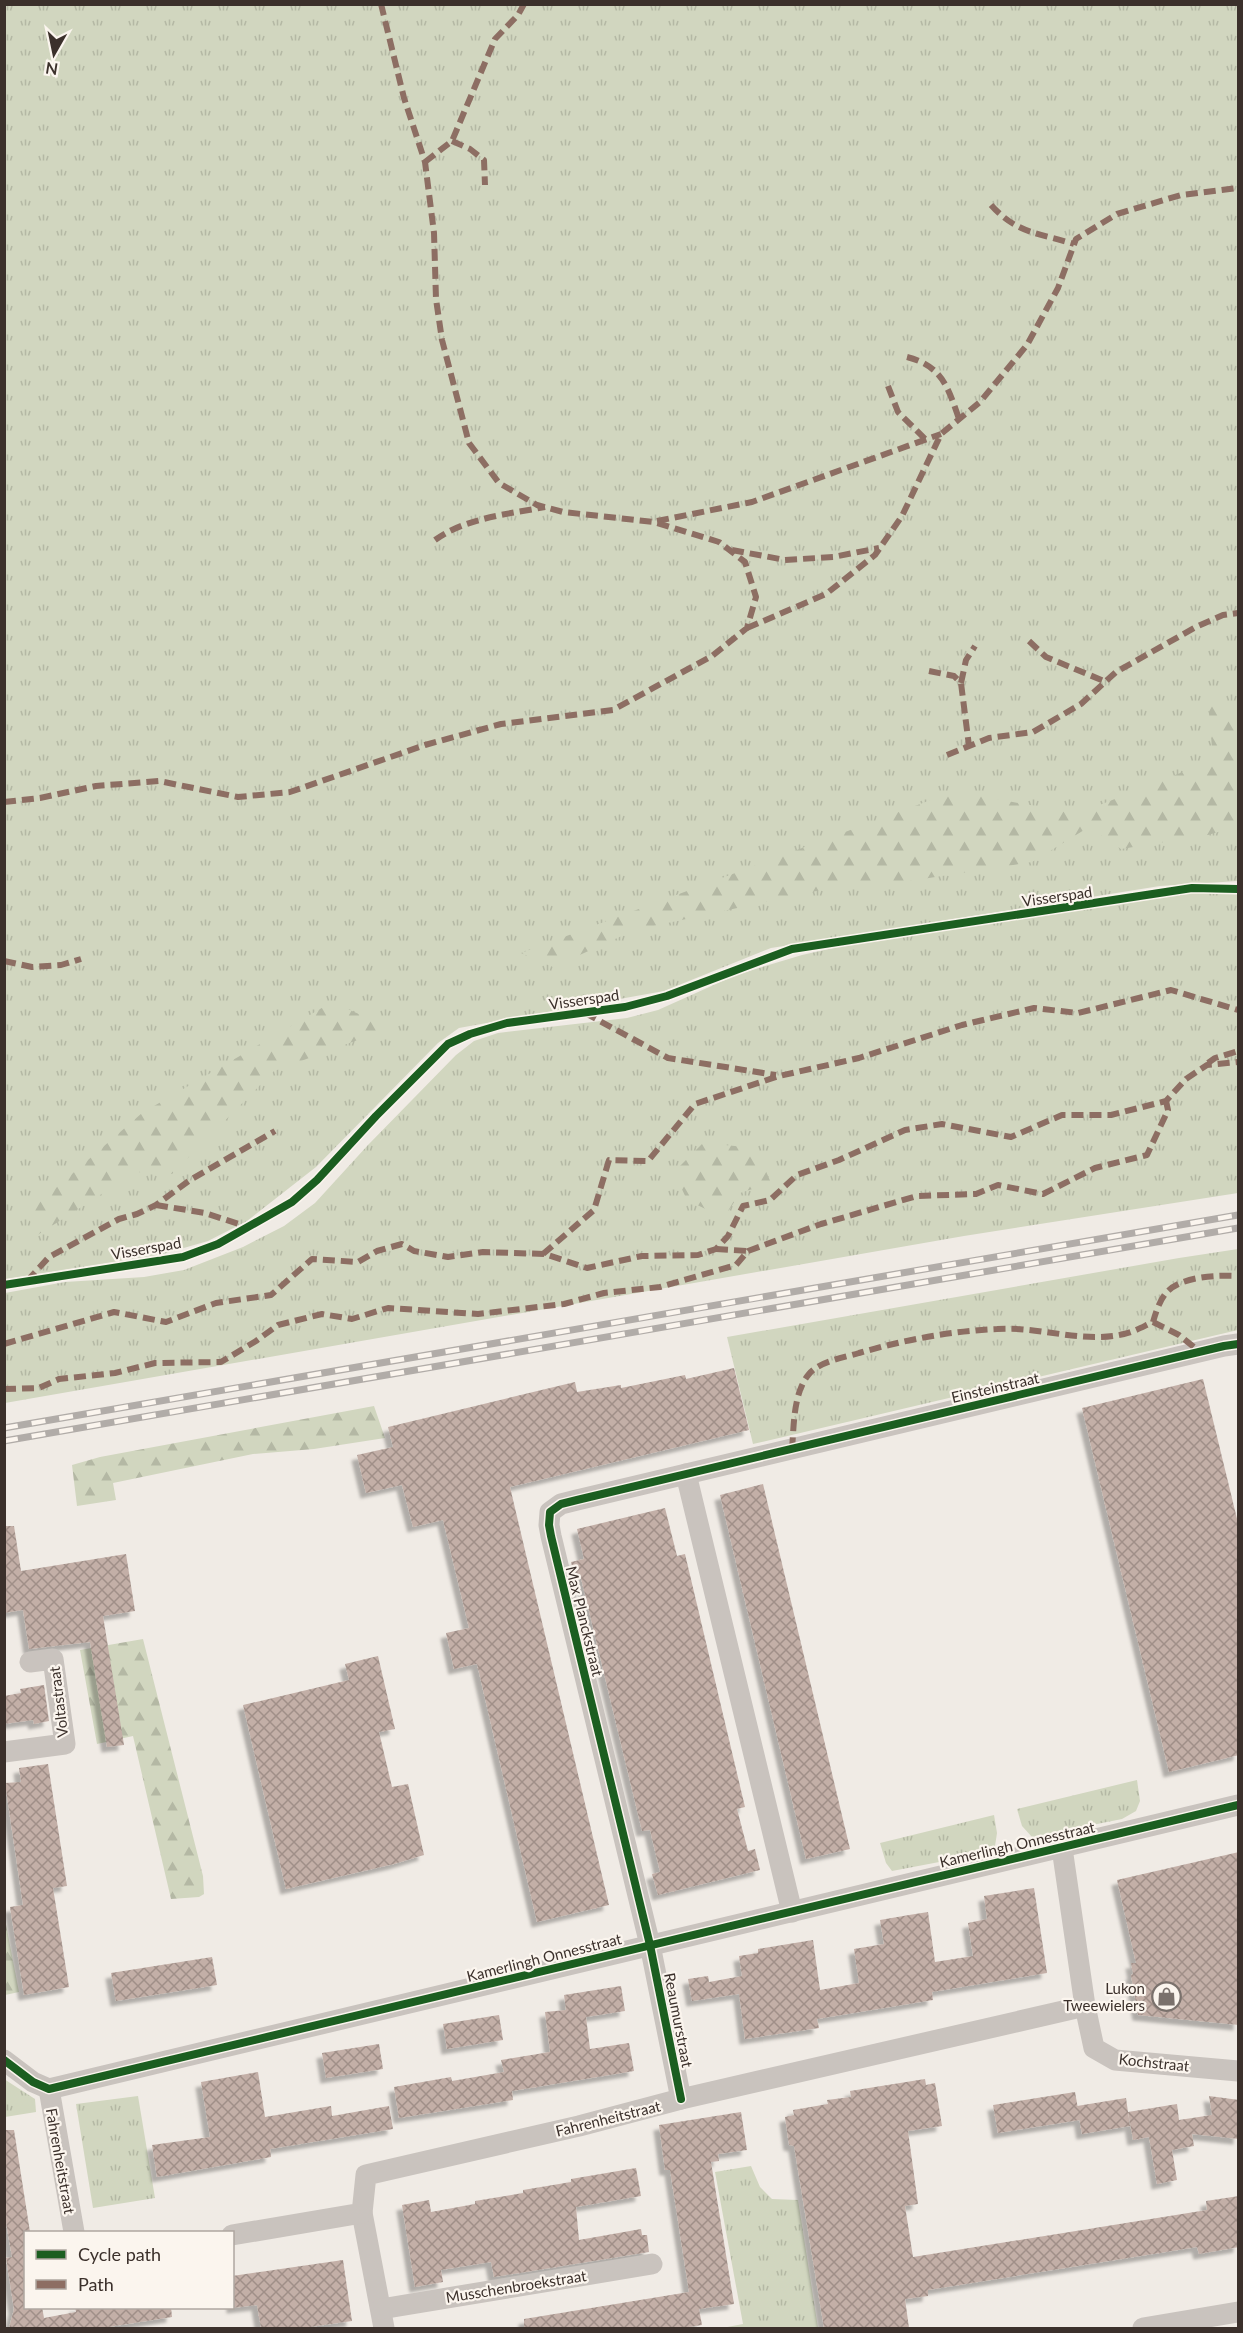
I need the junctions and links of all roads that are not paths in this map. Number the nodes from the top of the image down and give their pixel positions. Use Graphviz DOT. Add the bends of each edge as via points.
graph roads {
  1 [pos="1239,1344"];
  2 [pos="757,1457"];
  3 [pos="686,1474"];
  4 [pos="30,1662"];
  5 [pos="4,1752"];
  6 [pos="1239,1805"];
  7 [pos="1062,1848"];
  8 [pos="792,1912"];
  9 [pos="650,1946"];
  10 [pos="1085,2006"];
  11 [pos="4,2060"];
  12 [pos="1239,2071"];
  13 [pos="49,2090"];
  14 [pos="681,2099"];
  15 [pos="362,2213"];
  16 [pos="74,2231"];
  17 [pos="234,2235"];
  18 [pos="652,2264"];
  19 [pos="1239,2312"];
  20 [pos="382,2319"];
  21 [pos="1143,2328"];
  1 -- 2 [label="street, Einsteinstraat"];
  2 -- 3 [label="street, Max Planckstraat"];
  3 -- 8 [label="street"];
  3 -- 9 [label="street, Max Planckstraat" via="561,1504 549,1518"];
  4 -- 5 [label="street, Voltastraat" via="53,1659 65,1744"];
  6 -- 7 [label="street, Kamerlingh Onnesstraat"];
  7 -- 8 [label="street, Kamerlingh Onnesstraat"];
  7 -- 10 [label="street, Kochstraat"];
  8 -- 9 [label="street, Kamerlingh Onnesstraat"];
  9 -- 13 [label="street, Kamerlingh Onnesstraat"];
  9 -- 14 [label="street, Reaumurstraat"];
  10 -- 12 [label="street, Kochstraat" via="1094,2048 1115,2060"];
  10 -- 14 [label="street, Fahrenheitstraat"];
  11 -- 13 [label="street"];
  13 -- 16 [label="street, Fahrenheitstraat"];
  14 -- 15 [label="street, Fahrenheitstraat" via="366,2175"];
  15 -- 17 [label="street"];
  15 -- 20 [label="street, Musschenbroekstraat"];
  18 -- 20 [label="street, Musschenbroekstraat"];
  19 -- 21 [label="street"];
}
